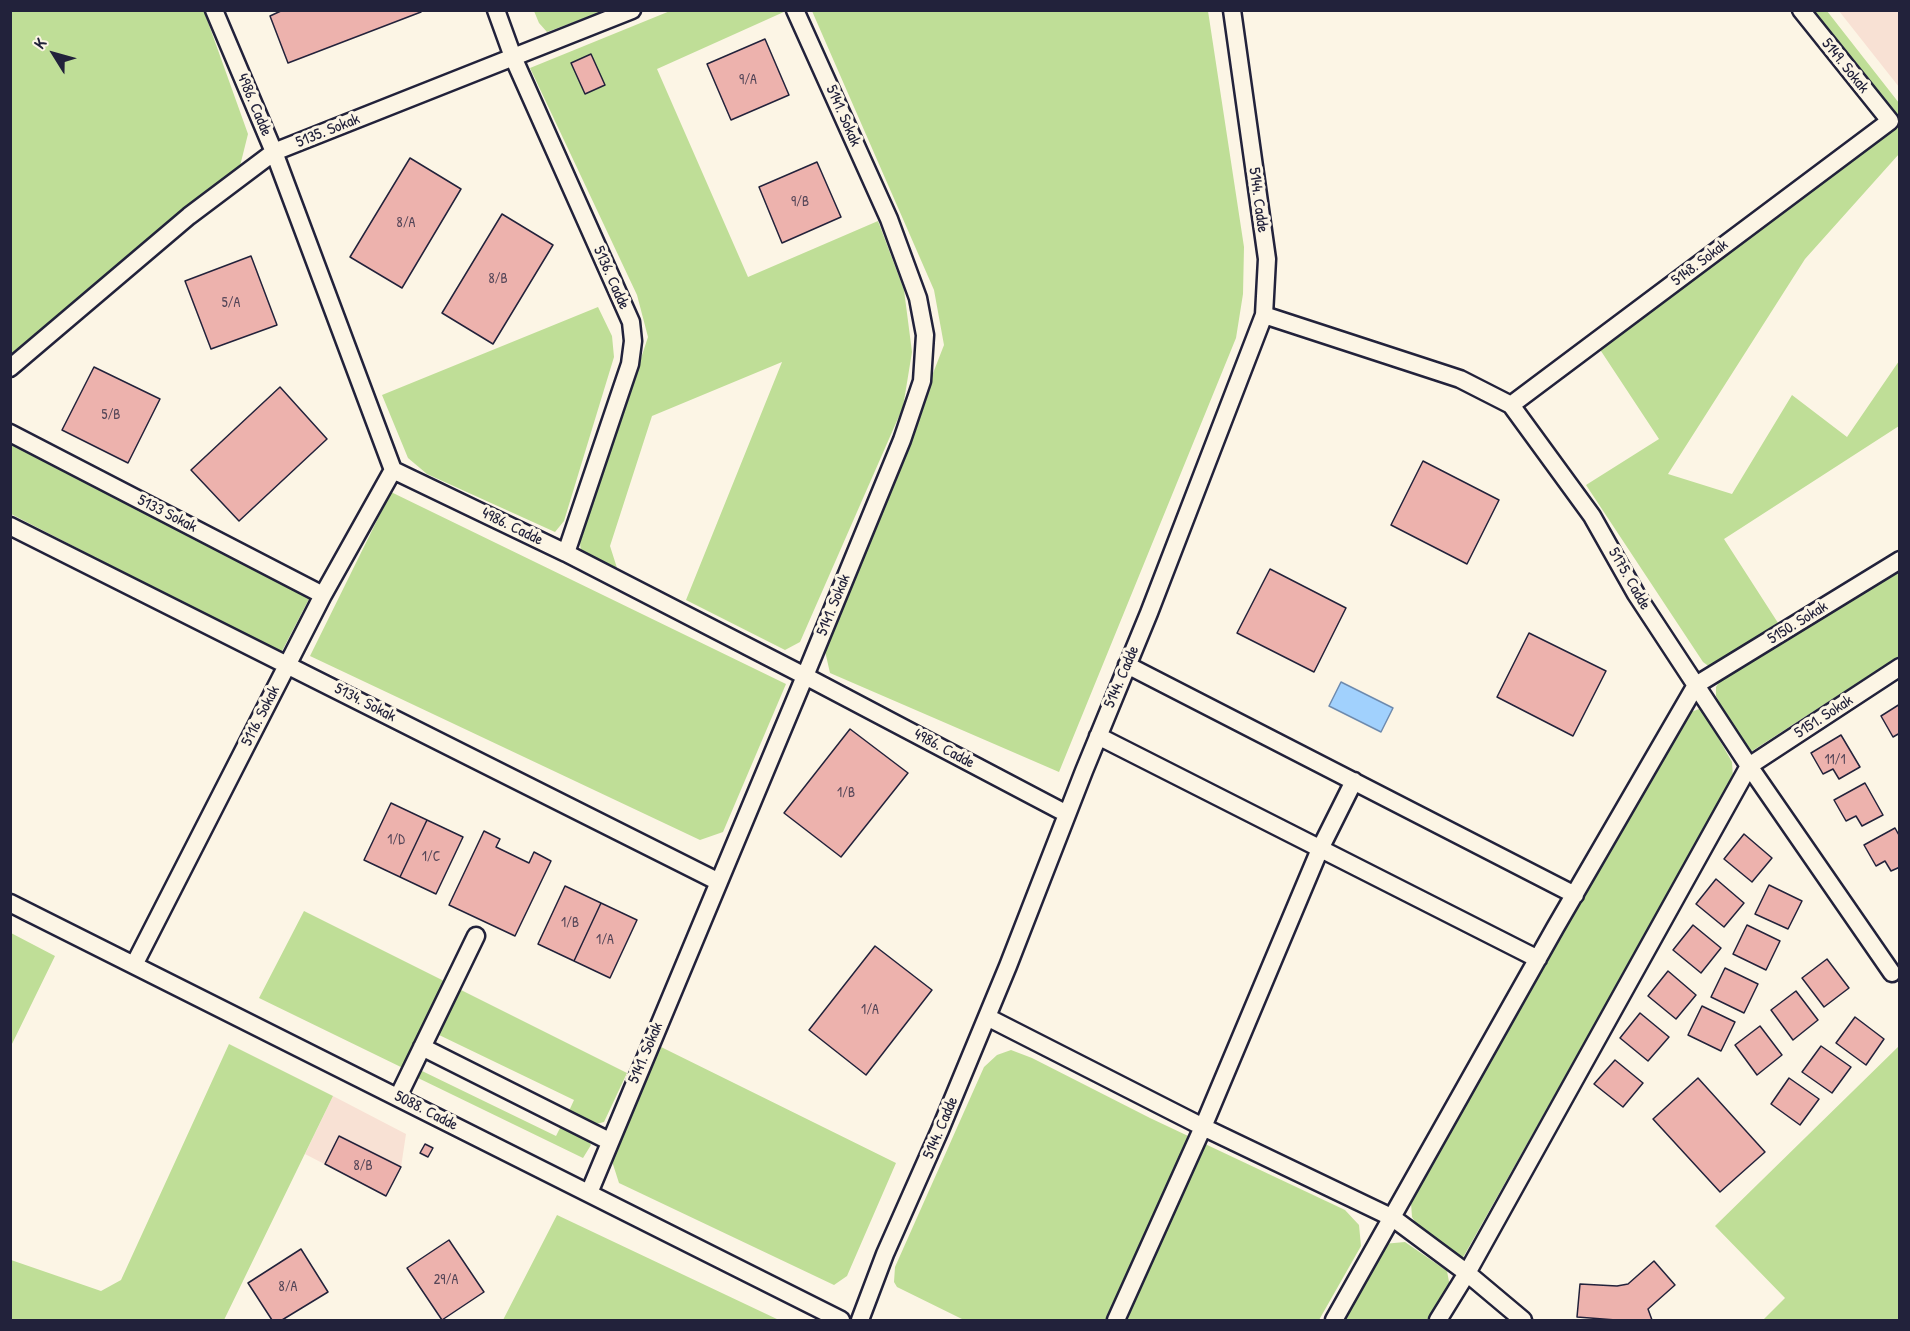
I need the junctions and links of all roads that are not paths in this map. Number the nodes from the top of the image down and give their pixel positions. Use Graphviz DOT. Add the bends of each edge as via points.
graph roads {
  1 [pos="214,10"];
  2 [pos="496,10"];
  3 [pos="632,10"];
  4 [pos="795,10"];
  5 [pos="1232,10"];
  6 [pos="1801,10"];
  7 [pos="513,57"];
  8 [pos="1890,121"];
  9 [pos="274,152"];
  10 [pos="1264,315"];
  11 [pos="10,368"];
  12 [pos="1511,405"];
  13 [pos="10,433"];
  14 [pos="393,470"];
  15 [pos="10,526"];
  16 [pos="566,553"];
  17 [pos="1899,560"];
  18 [pos="322,595"];
  19 [pos="288,664"];
  20 [pos="1127,665"];
  21 [pos="1899,667"];
  22 [pos="806,676"];
  23 [pos="1696,685"];
  24 [pos="1098,736"];
  25 [pos="1749,766"];
  26 [pos="1354,781"];
  27 [pos="1067,814"];
  28 [pos="1320,849"];
  29 [pos="719,882"];
  30 [pos="1575,895"];
  31 [pos="10,903"];
  32 [pos="476,936"];
  33 [pos="1538,959"];
  34 [pos="134,965"];
  35 [pos="1892,973"];
  36 [pos="987,1017"];
  37 [pos="422,1047"];
  38 [pos="398,1096"];
  39 [pos="1203,1126"];
  40 [pos="609,1141"];
  41 [pos="589,1193"];
  42 [pos="1393,1218"];
  43 [pos="1467,1273"];
  44 [pos="841,1320"];
  45 [pos="860,1320"];
  46 [pos="1116,1320"];
  47 [pos="1334,1320"];
  48 [pos="1438,1320"];
  49 [pos="1524,1320"];
  1 -- 9 [label="street, 4986. Cadde"];
  2 -- 7 [label="street, 5136. Cadde"];
  3 -- 7 [label="street, 5135. Sokak"];
  4 -- 22 [label="street, 5141. Sokak" via="889,219 918,298 924,335 922,381 902,440"];
  5 -- 10 [label="street, 5144. Cadde" via="1266,259"];
  6 -- 8 [label="street, 5149. Sokak"];
  7 -- 9 [label="street, 5135. Sokak"];
  7 -- 16 [label="street, 5136. Cadde" via="631,322 630,364"];
  8 -- 12 [label="street, 5148. Sokak"];
  9 -- 11 [label="street, 5135. Sokak" via="189,216"];
  9 -- 14 [label="street, 4986. Cadde"];
  10 -- 12 [label="street, 5175. Cadde" via="1460,379"];
  10 -- 20 [label="street, 5144. Cadde"];
  12 -- 23 [label="street, 5175. Cadde" via="1592,516 1636,594"];
  13 -- 18 [label="street, 5133 Sokak"];
  14 -- 16 [label="street, 4986. Cadde"];
  14 -- 18 [label="street, 5116. Sokak"];
  15 -- 19 [label="street, 5134. Sokak"];
  16 -- 22 [label="street, 4986. Cadde"];
  17 -- 23 [label="street, 5150. Sokak"];
  18 -- 19 [label="street, 5116. Sokak"];
  19 -- 29 [label="street, 5134. Sokak"];
  19 -- 34 [label="street, 5116. Sokak"];
  20 -- 24 [label="street, 5144. Cadde"];
  20 -- 26 [label="street"];
  21 -- 25 [label="street, 5151. Sokak"];
  22 -- 27 [label="street, 4986. Cadde"];
  22 -- 29 [label="street, 5141. Sokak"];
  23 -- 25 [label="street, 5175. Cadde"];
  23 -- 30 [label="street"];
  24 -- 27 [label="street, 5144. Cadde"];
  24 -- 28 [label="street"];
  25 -- 35 [label="street, 5175. Cadde"];
  25 -- 43 [label="street"];
  26 -- 28 [label="street"];
  26 -- 30 [label="street"];
  27 -- 36 [label="street, 5144. Cadde"];
  28 -- 33 [label="street"];
  28 -- 39 [label="street"];
  29 -- 40 [label="street, 5141. Sokak"];
  30 -- 33 [label="street"];
  31 -- 34 [label="street, 5088. Cadde"];
  32 -- 37 [label="street"];
  33 -- 42 [label="street"];
  34 -- 38 [label="street, 5088. Cadde"];
  36 -- 39 [label="street"];
  36 -- 45 [label="street, 5144. Cadde"];
  37 -- 38 [label="street"];
  37 -- 40 [label="street"];
  38 -- 41 [label="street, 5088. Cadde"];
  39 -- 42 [label="street"];
  39 -- 46 [label="street"];
  40 -- 41 [label="street, 5141. Sokak"];
  41 -- 44 [label="street, 5088. Cadde"];
  42 -- 43 [label="street"];
  42 -- 47 [label="street"];
  43 -- 48 [label="street"];
  43 -- 49 [label="street"];
}
